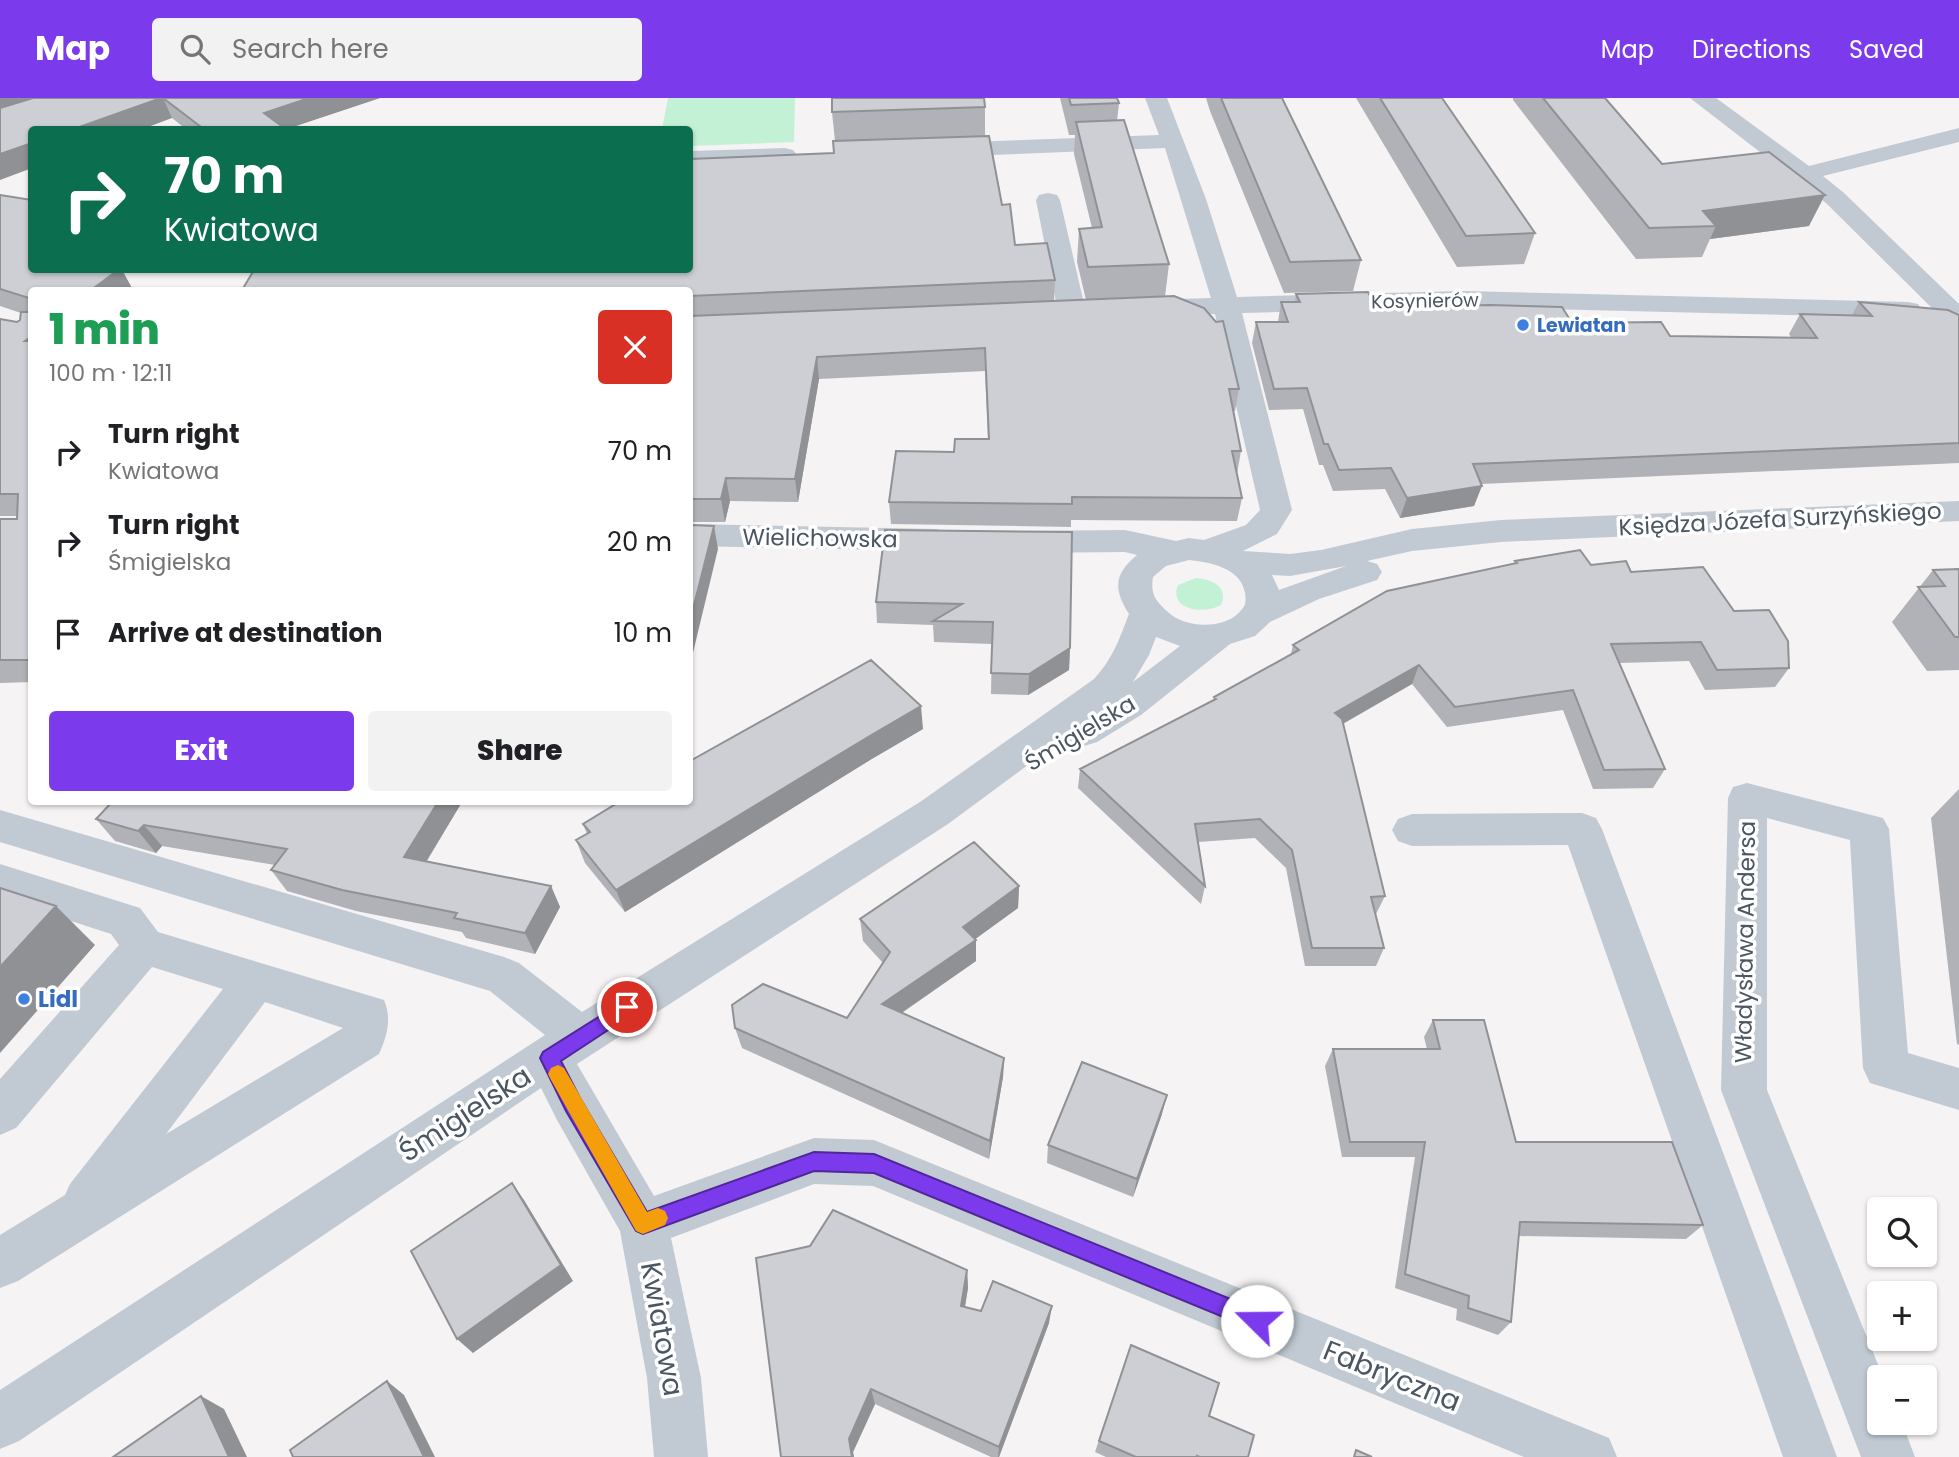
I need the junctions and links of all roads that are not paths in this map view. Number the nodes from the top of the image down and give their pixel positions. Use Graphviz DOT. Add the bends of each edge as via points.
graph roads {
  1 [pos="1156,98"];
  2 [pos="1701,98"];
  3 [pos="1959,135"];
  4 [pos="1173,141"];
  5 [pos="911,150"];
  6 [pos="814,154"];
  7 [pos="693,158"];
  8 [pos="1804,173"];
  9 [pos="1048,200"];
  10 [pos="1227,305"];
  11 [pos="1098,310"];
  12 [pos="1044,313"];
  13 [pos="1955,315"];
  14 [pos="1959,511"];
  15 [pos="1601,528"];
  16 [pos="693,535"];
  17 [pos="1076,542"];
  18 [pos="1208,550"];
  19 [pos="1171,551"];
  20 [pos="1242,564"];
  21 [pos="1135,577"];
  22 [pos="1259,613"];
  23 [pos="1145,616"];
  24 [pos="1217,637"];
  25 [pos="934,813"];
  26 [pos="0,827"];
  27 [pos="1412,830"];
  28 [pos="0,881"];
  29 [pos="144,946"];
  30 [pos="256,980"];
  31 [pos="565,1047"];
  32 [pos="1959,1089"];
  33 [pos="0,1113"];
  34 [pos="72,1220"];
  35 [pos="643,1224"];
  36 [pos="0,1263"];
  37 [pos="0,1422"];
  38 [pos="681,1457"];
  39 [pos="1590,1457"];
  40 [pos="1810,1457"];
  41 [pos="1888,1457"];
  1 -- 4 [label="street"];
  2 -- 8 [label="street"];
  3 -- 8 [label="street"];
  4 -- 5 [label="street"];
  4 -- 10 [label="street"];
  6 -- 7 [label="street"];
  8 -- 13 [label="street"];
  9 -- 11 [label="street"];
  10 -- 11 [label="street, Kosynierów"];
  10 -- 13 [label="street, Kosynierów" via="1531,300"];
  10 -- 18 [label="street" via="1276,510 1273,520 1252,536"];
  11 -- 12 [label="street, Kosynierów"];
  14 -- 15 [label="street, Księdza Józefa Surzyńskiego"];
  15 -- 20 [label="street, Księdza Józefa Surzyńskiego" via="1489,532 1412,540 1321,561"];
  15 -- 22 [label="street, Księdza Józefa Surzyńskiego" via="1377,569"];
  16 -- 17 [label="street, Wielichowska"];
  17 -- 19 [label="street, Wielichowska" via="1125,541"];
  17 -- 21 [label="street, Wielichowska" via="1109,556"];
  18 -- 19 [label="street"];
  18 -- 20 [label="street"];
  19 -- 21 [label="street" via="1155,556"];
  20 -- 22 [label="street" via="1261,587"];
  21 -- 23 [label="street" via="1136,603"];
  22 -- 24 [label="street" via="1242,628"];
  23 -- 24 [label="street" via="1177,634"];
  23 -- 25 [label="street, Śmigielska" via="1126,668 1107,688"];
  24 -- 25 [label="street, Śmigielska" via="1128,705"];
  25 -- 31 [label="street, Śmigielska"];
  26 -- 31 [label="street" via="504,976"];
  27 -- 40 [label="street" via="1582,830"];
  28 -- 29 [label="street" via="125,921"];
  29 -- 30 [label="street"];
  29 -- 33 [label="street"];
  30 -- 34 [label="street"];
  30 -- 34 [label="street" via="368,1014 363,1040"];
  31 -- 35 [label="street, Kwiatowa" via="573,1105"];
  31 -- 37 [label="street, Śmigielska"];
  32 -- 41 [label="street, Władysława Andersa" via="1886,1068 1869,830 1747,798 1744,1090"];
  34 -- 36 [label="street"];
  35 -- 38 [label="street, Kwiatowa" via="674,1378"];
  35 -- 39 [label="street, Fabryczna" via="814,1161 874,1163"];
}
